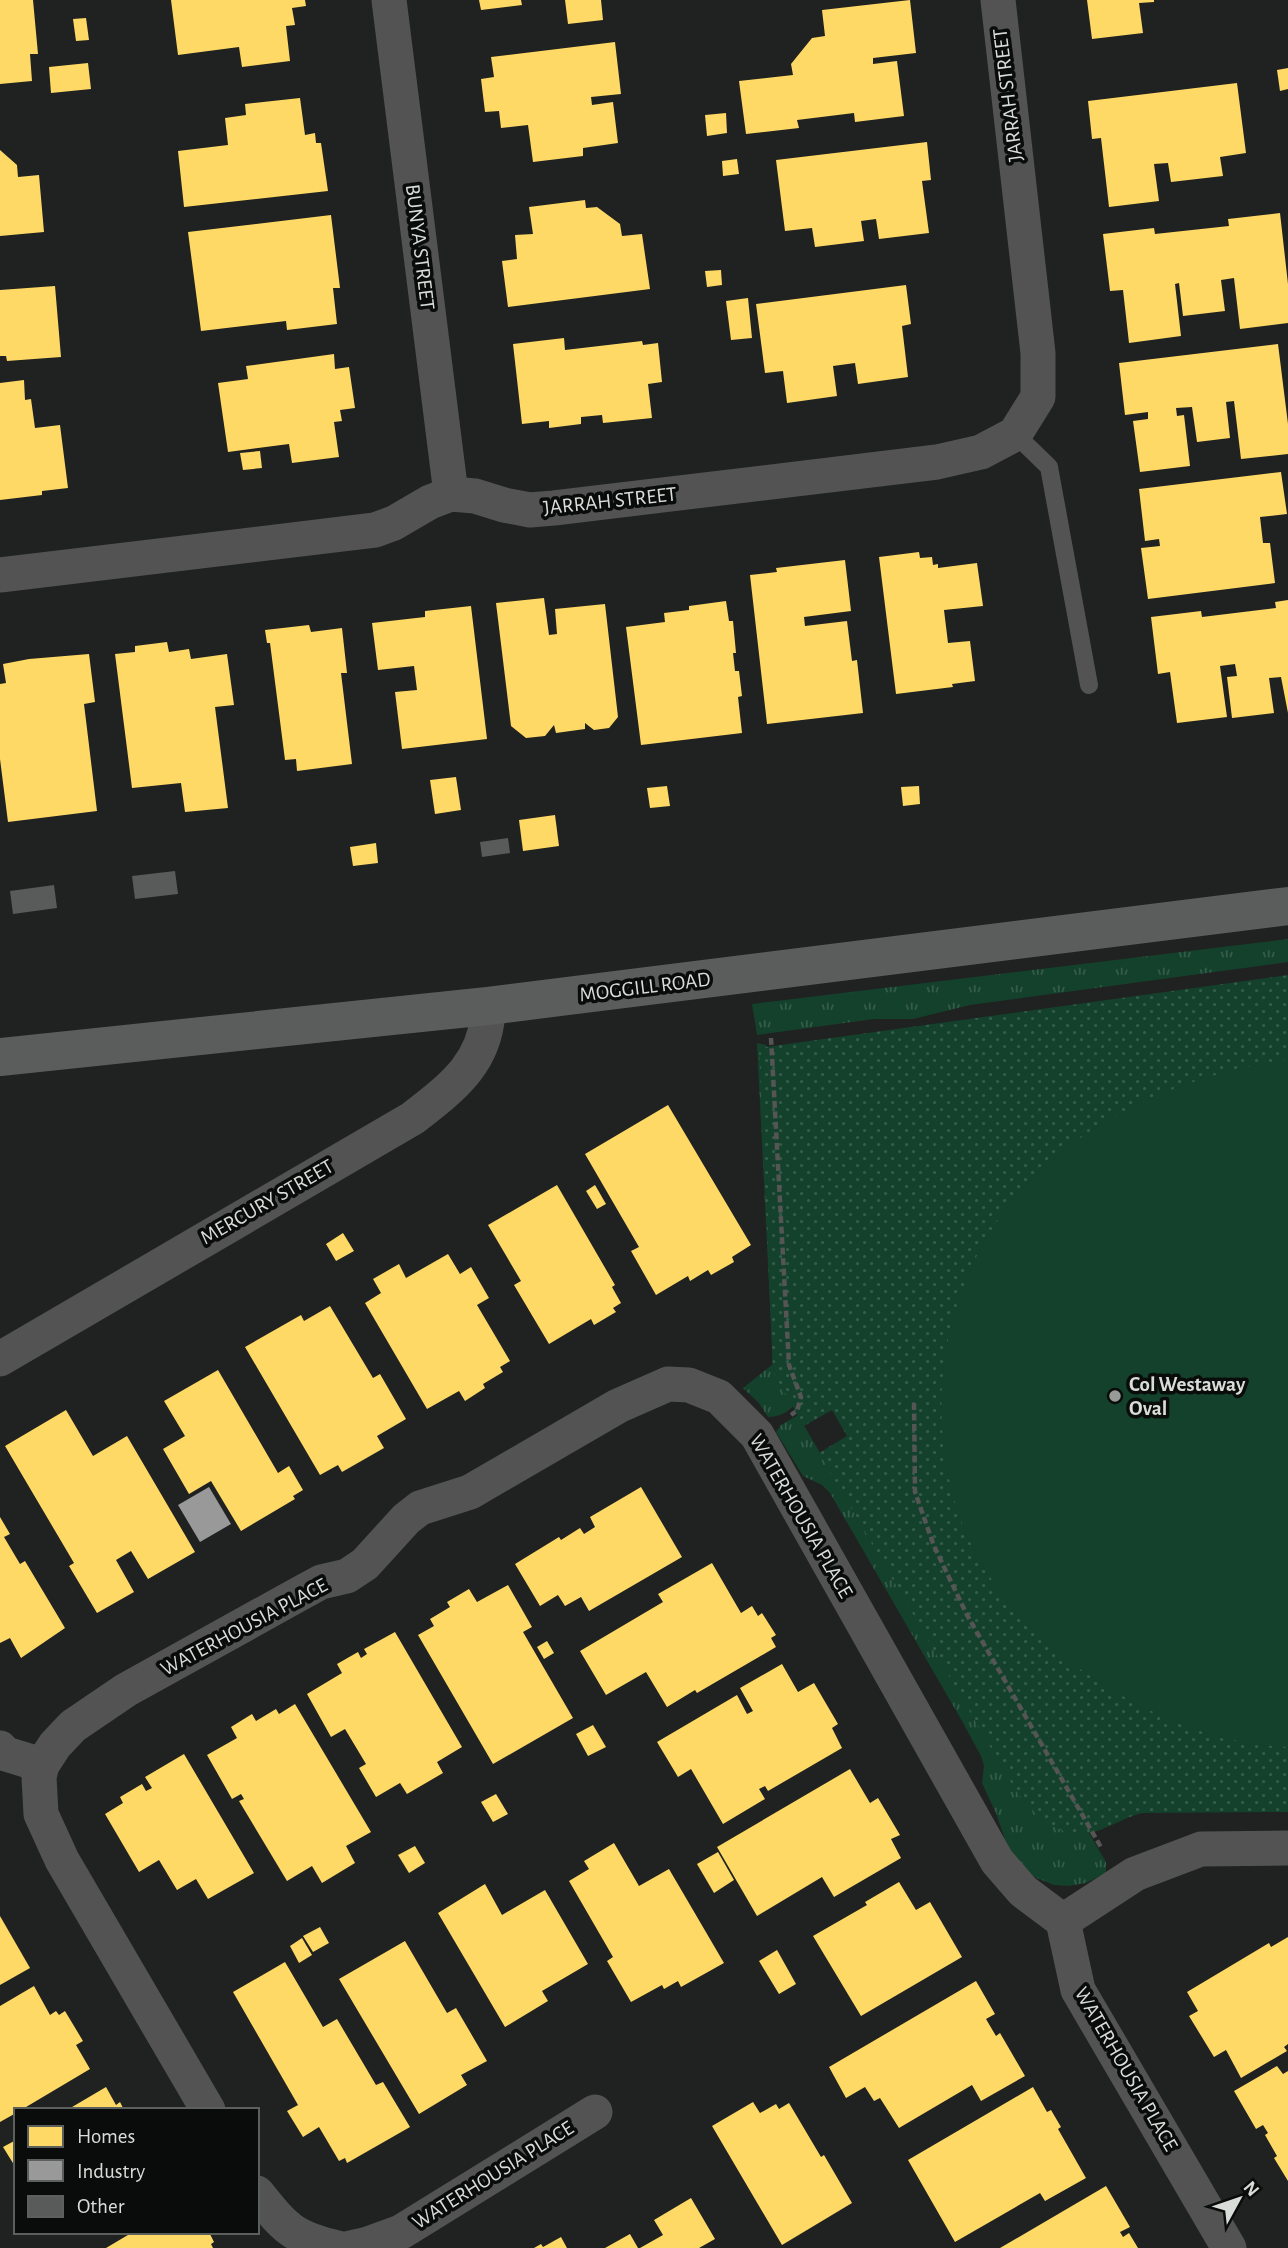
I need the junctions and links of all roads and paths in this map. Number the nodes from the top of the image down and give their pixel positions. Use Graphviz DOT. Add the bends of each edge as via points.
graph roads {
  1 [pos="389,0"];
  2 [pos="998,0"];
  3 [pos="1015,433"];
  4 [pos="451,494"];
  5 [pos="0,575"];
  6 [pos="1090,685"];
  7 [pos="1288,906"];
  8 [pos="488,1006"];
  9 [pos="771,1038"];
  10 [pos="0,1058"];
  11 [pos="0,1359"];
  12 [pos="914,1403"];
  13 [pos="757,1435"];
  14 [pos="0,1748"];
  15 [pos="42,1765"];
  16 [pos="1288,1849"];
  17 [pos="1106,1857"];
  18 [pos="1063,1921"];
  19 [pos="207,2108"];
  20 [pos="595,2112"];
  21 [pos="259,2195"];
  22 [pos="338,2248"];
  23 [pos="350,2248"];
  24 [pos="1229,2248"];
  1 -- 4 [label="street, BUNYA STREET"];
  2 -- 3 [label="street, JARRAH STREET" via="1038,353 1038,397"];
  3 -- 4 [label="street, JARRAH STREET" via="981,452 937,462 554,508 530,509"];
  3 -- 6 [label="lane" via="1049,467"];
  4 -- 5 [label="street" via="375,530"];
  7 -- 8 [label="main road, MOGGILL ROAD"];
  8 -- 10 [label="main road, MOGGILL ROAD"];
  8 -- 11 [label="street, MERCURY STREET" via="488,1024 473,1062 453,1087 413,1118"];
  9 -- 13 [label="path" via="789,1365 801,1397 797,1411"];
  12 -- 17 [label="path" via="915,1492 933,1546 967,1615"];
  13 -- 15 [label="street, WATERHOUSIA PLACE" via="719,1397 689,1385 668,1384 618,1406 470,1492 420,1507 365,1564 347,1576 321,1582 127,1690 73,1726"];
  13 -- 18 [label="street, WATERHOUSIA PLACE" via="998,1861 1023,1891"];
  14 -- 15 [label="street"];
  15 -- 19 [label="street" via="41,1814 62,1860"];
  16 -- 18 [label="street" via="1201,1849 1136,1874"];
  18 -- 24 [label="street, WATERHOUSIA PLACE" via="1078,1990"];
  20 -- 23 [label="street, WATERHOUSIA PLACE" via="401,2232"];
  21 -- 22 [label="street" via="282,2224 309,2241"];
}
